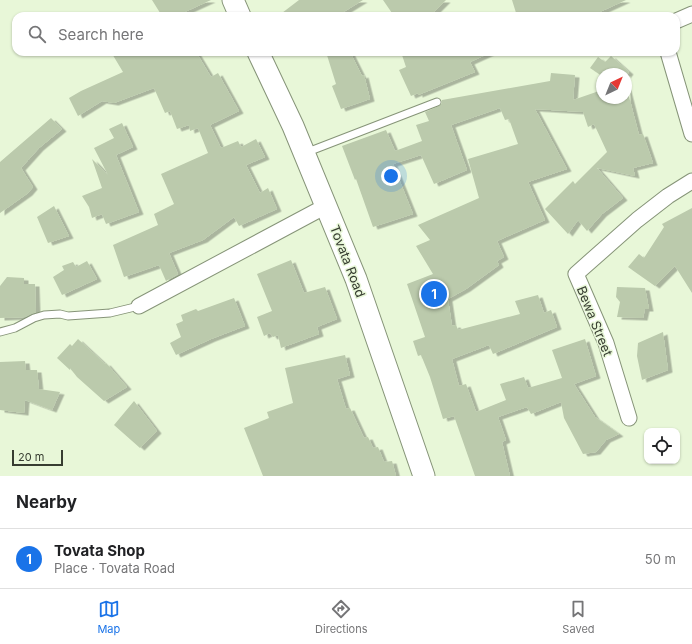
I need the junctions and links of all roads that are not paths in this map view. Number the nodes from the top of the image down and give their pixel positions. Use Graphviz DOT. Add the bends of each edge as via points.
graph roads {
  1 [pos="233,0"];
  2 [pos="238,12"];
  3 [pos="692,14"];
  4 [pos="680,20"];
  5 [pos="260,56"];
  6 [pos="669,56"];
  7 [pos="437,102"];
  8 [pos="692,134"];
  9 [pos="304,154"];
  10 [pos="692,181"];
  11 [pos="326,206"];
  12 [pos="139,306"];
  13 [pos="0,332"];
  14 [pos="630,418"];
  15 [pos="424,476"];
  1 -- 2 [label="street"];
  3 -- 4 [label="street"];
  5 -- 9 [label="street, Tovata Road"];
  6 -- 8 [label="street"];
  7 -- 9 [label="lane"];
  9 -- 11 [label="street, Tovata Road"];
  10 -- 14 [label="street, Bewa Street" via="637,220 576,274 606,343"];
  11 -- 12 [label="street"];
  11 -- 15 [label="street, Tovata Road" via="356,279"];
  12 -- 13 [label="lane" via="110,313 44,315"];
}
